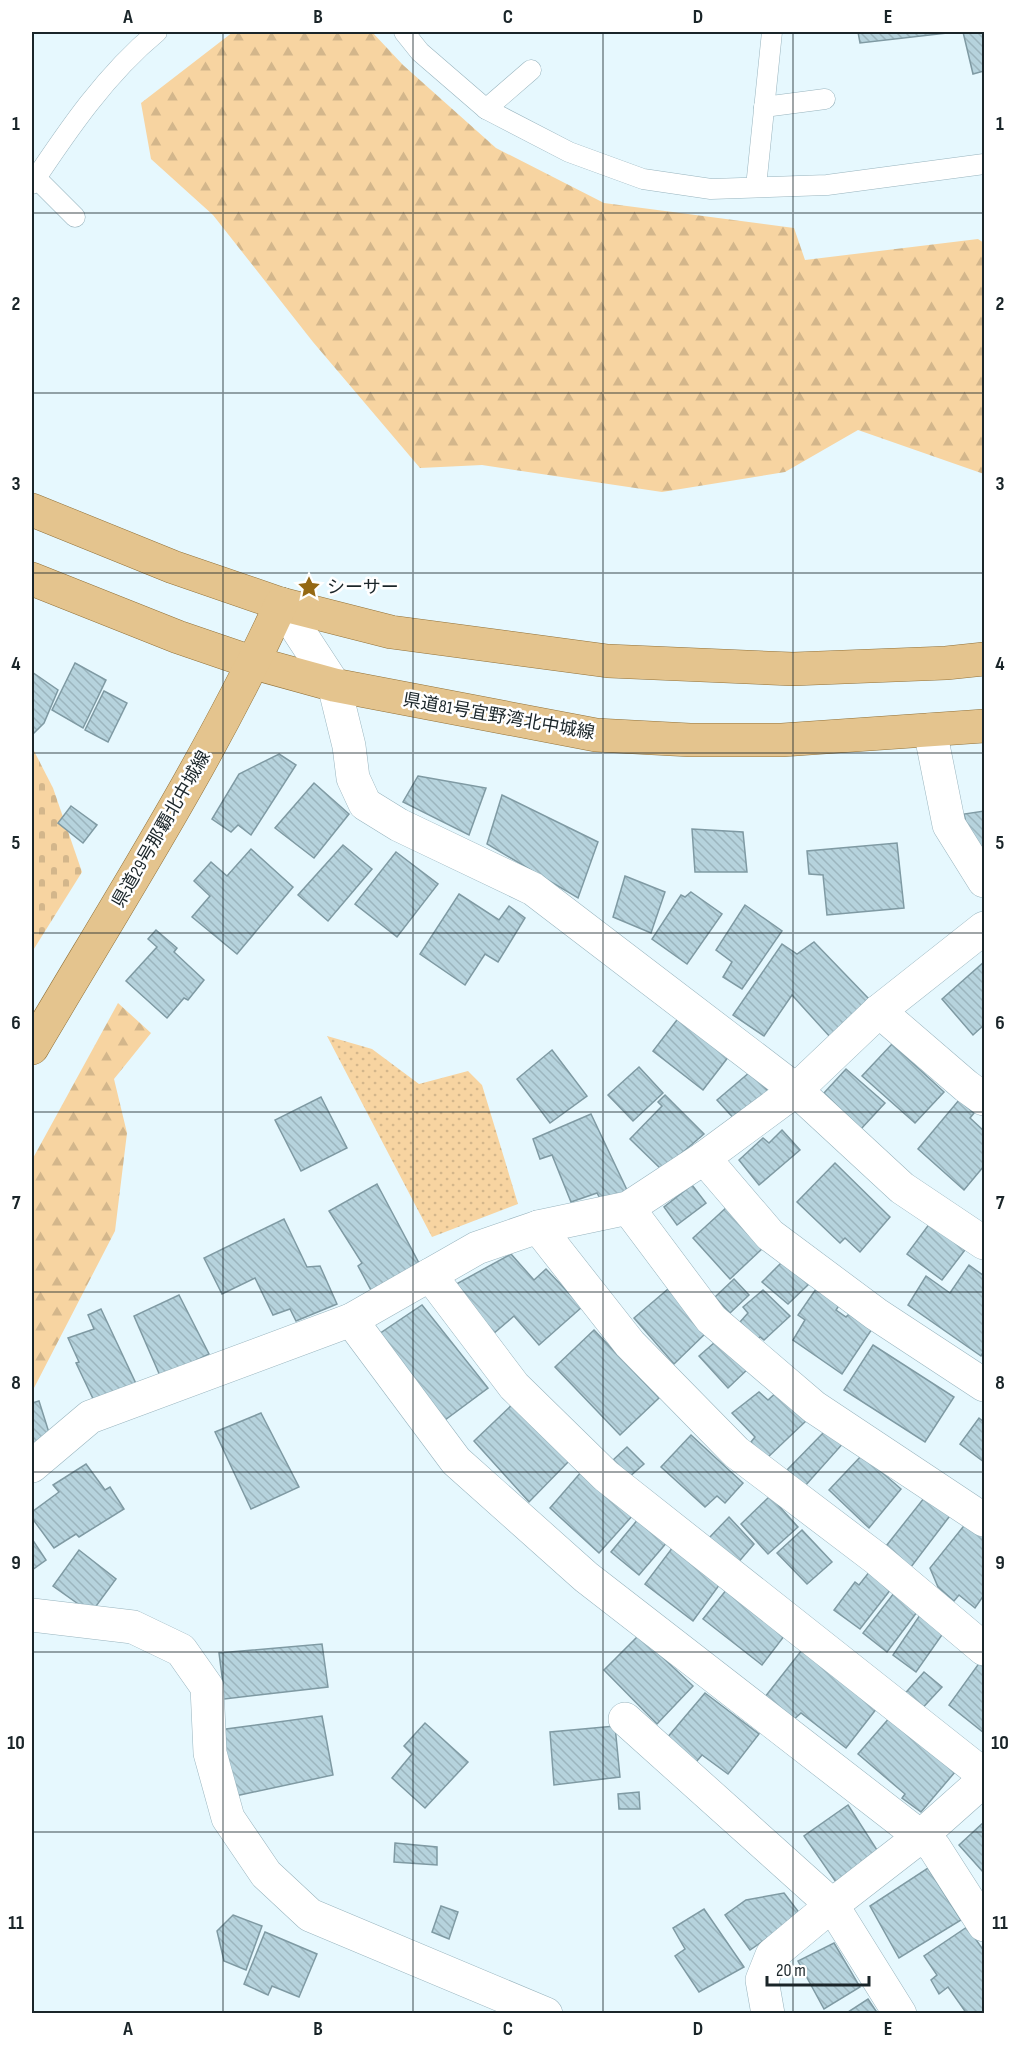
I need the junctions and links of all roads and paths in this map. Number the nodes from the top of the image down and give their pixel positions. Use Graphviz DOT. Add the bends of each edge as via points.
graph roads {
  1 [pos="157,32"];
  2 [pos="404,32"];
  3 [pos="772,32"];
  4 [pos="531,70"];
  5 [pos="825,99"];
  6 [pos="764,107"];
  7 [pos="486,109"];
  8 [pos="984,164"];
  9 [pos="34,181"];
  10 [pos="756,187"];
  11 [pos="75,217"];
  12 [pos="32,510"];
  13 [pos="32,579"];
  14 [pos="281,604"];
  15 [pos="984,658"];
  16 [pos="254,663"];
  17 [pos="334,685"];
  18 [pos="984,726"];
  19 [pos="930,730"];
  20 [pos="984,881"];
  21 [pos="984,928"];
  22 [pos="879,1011"];
  23 [pos="32,1048"];
  24 [pos="796,1090"];
  25 [pos="984,1099"];
  26 [pos="704,1158"];
  27 [pos="628,1208"];
  28 [pos="538,1227"];
  29 [pos="984,1243"];
  30 [pos="430,1275"];
  31 [pos="351,1320"];
  32 [pos="984,1385"];
  33 [pos="32,1466"];
  34 [pos="984,1520"];
  35 [pos="32,1615"];
  36 [pos="984,1649"];
  37 [pos="625,1719"];
  38 [pos="984,1775"];
  39 [pos="984,1780"];
  40 [pos="921,1836"];
  41 [pos="832,1905"];
  42 [pos="984,1925"];
  43 [pos="546,2013"];
  44 [pos="768,2013"];
  45 [pos="900,2013"];
  1 -- 9 [label="lane" via="82,111"];
  2 -- 7 [label="lane" via="420,52"];
  3 -- 6 [label="lane"];
  4 -- 7 [label="lane"];
  5 -- 6 [label="lane"];
  6 -- 10 [label="lane"];
  7 -- 10 [label="lane" via="569,152 643,179 711,189"];
  8 -- 10 [label="lane" via="827,185"];
  9 -- 11 [label="lane"];
  12 -- 14 [label="main road"];
  13 -- 16 [label="main road, 県道81号宜野湾北中城線"];
  14 -- 15 [label="main road" via="391,632 608,661 793,669"];
  14 -- 16 [label="main road, 県道29号那覇北中城線"];
  14 -- 17 [label="street"];
  16 -- 17 [label="main road, 県道81号宜野湾北中城線"];
  16 -- 23 [label="main road, 県道29号那覇北中城線" via="204,758"];
  17 -- 19 [label="main road, 県道81号宜野湾北中城線" via="596,735 782,740"];
  17 -- 24 [label="street" via="353,778 365,804 399,825 533,889"];
  18 -- 19 [label="main road, 県道81号宜野湾北中城線"];
  19 -- 20 [label="street" via="949,825"];
  21 -- 22 [label="street"];
  22 -- 24 [label="street"];
  22 -- 25 [label="street"];
  24 -- 26 [label="street"];
  24 -- 29 [label="street" via="902,1188"];
  26 -- 27 [label="street"];
  26 -- 32 [label="street" via="770,1234 876,1314"];
  27 -- 28 [label="street"];
  27 -- 34 [label="street" via="711,1319 814,1407"];
  28 -- 30 [label="street" via="477,1248"];
  28 -- 36 [label="street" via="630,1344 736,1452 877,1559"];
  30 -- 31 [label="street"];
  30 -- 38 [label="street" via="514,1386 606,1476"];
  31 -- 33 [label="street" via="90,1416"];
  31 -- 40 [label="street" via="456,1461 586,1577"];
  35 -- 43 [label="street" via="133,1627 181,1650 207,1687 210,1753 228,1818 266,1874 310,1914"];
  37 -- 41 [label="street"];
  39 -- 40 [label="street"];
  40 -- 41 [label="street"];
  40 -- 42 [label="street" via="934,1847"];
  41 -- 44 [label="street" via="772,1955 762,1980"];
  41 -- 45 [label="street"];
}
